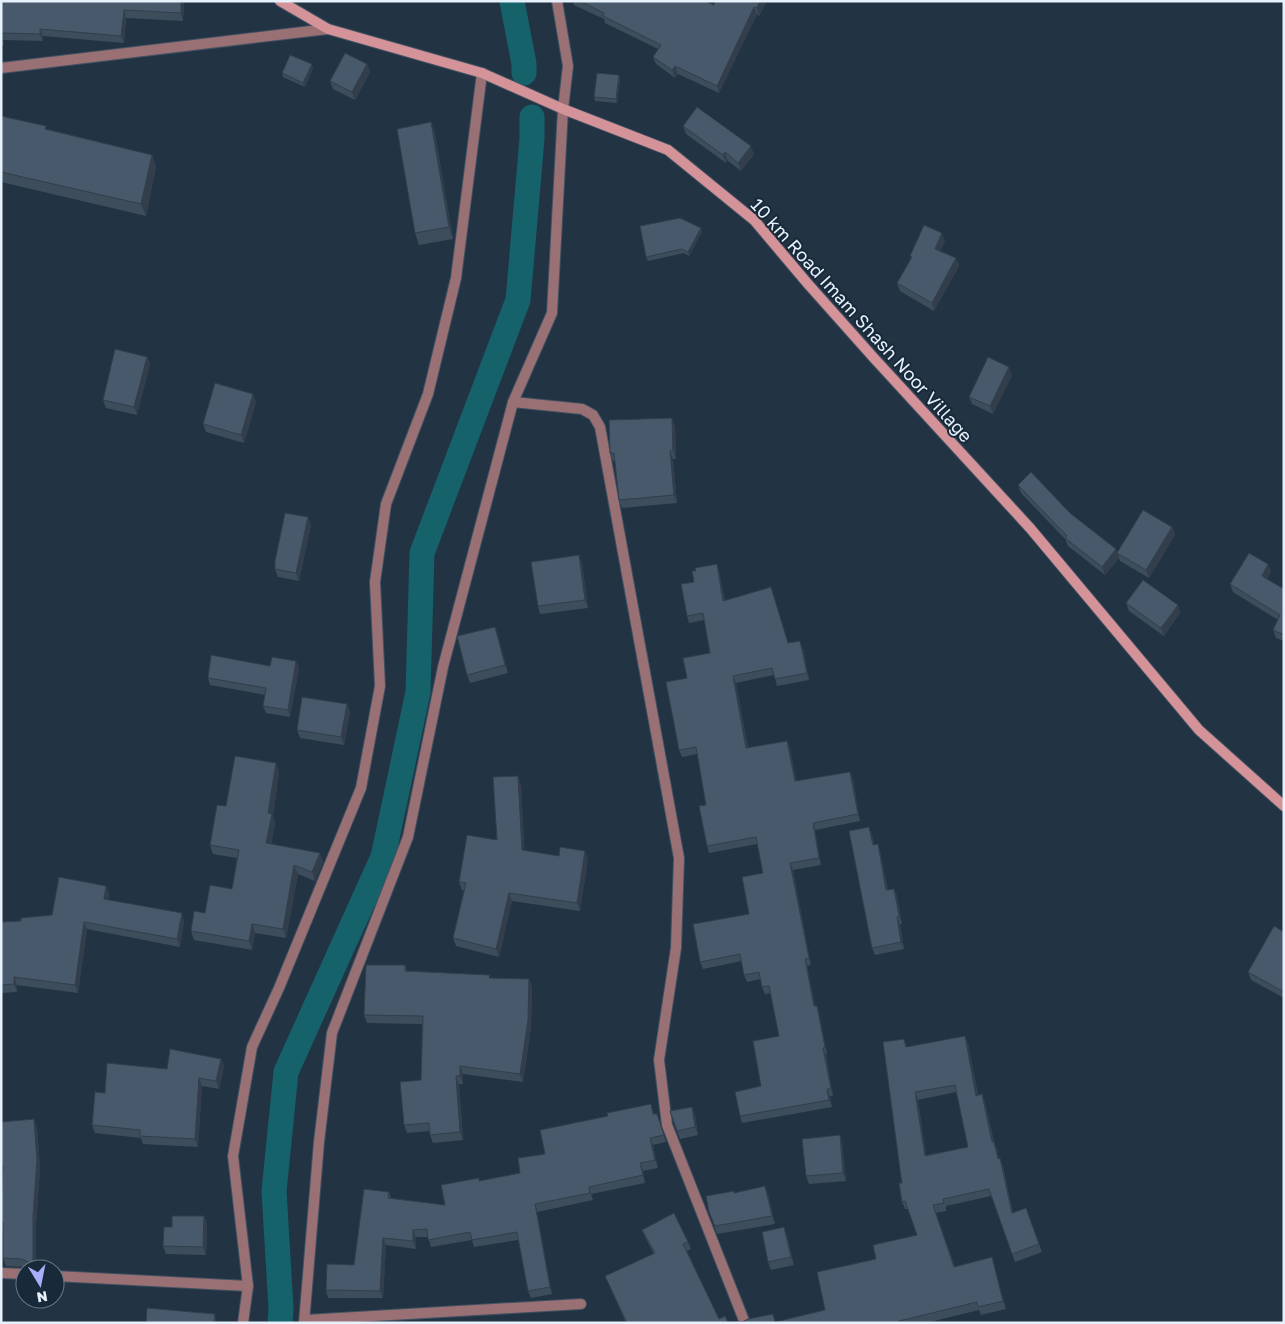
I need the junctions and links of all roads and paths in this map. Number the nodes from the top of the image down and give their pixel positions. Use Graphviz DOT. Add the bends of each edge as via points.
graph roads {
  1 [pos="280,1"];
  2 [pos="557,1"];
  3 [pos="328,29"];
  4 [pos="1,68"];
  5 [pos="482,73"];
  6 [pos="563,109"];
  7 [pos="513,402"];
  8 [pos="1284,806"];
  9 [pos="1,1273"];
  10 [pos="15,1274"];
  11 [pos="65,1277"];
  12 [pos="248,1286"];
  13 [pos="581,1304"];
  14 [pos="305,1321"];
  15 [pos="242,1323"];
  16 [pos="745,1323"];
  1 -- 3 [label="street, 10 km Road Imam Shash Noor Village"];
  2 -- 6 [label="street" via="568,66"];
  3 -- 4 [label="street"];
  3 -- 5 [label="street, 10 km Road Imam Shash Noor Village"];
  5 -- 6 [label="street, 10 km Road Imam Shash Noor Village"];
  5 -- 12 [label="street" via="456,278 428,394 386,504 375,582 380,686 361,788 252,1046 232,1156"];
  6 -- 7 [label="street" via="552,313"];
  6 -- 8 [label="street, 10 km Road Imam Shash Noor Village" via="668,150 754,220 853,335 1030,528 1199,730"];
  7 -- 14 [label="street" via="443,667 408,838 332,1033 318,1142"];
  7 -- 16 [label="street" via="582,410 594,415 600,427 679,858 676,948 659,1060 668,1125"];
  9 -- 10 [label="street"];
  11 -- 12 [label="street"];
  12 -- 15 [label="street"];
  13 -- 14 [label="street"];
}
